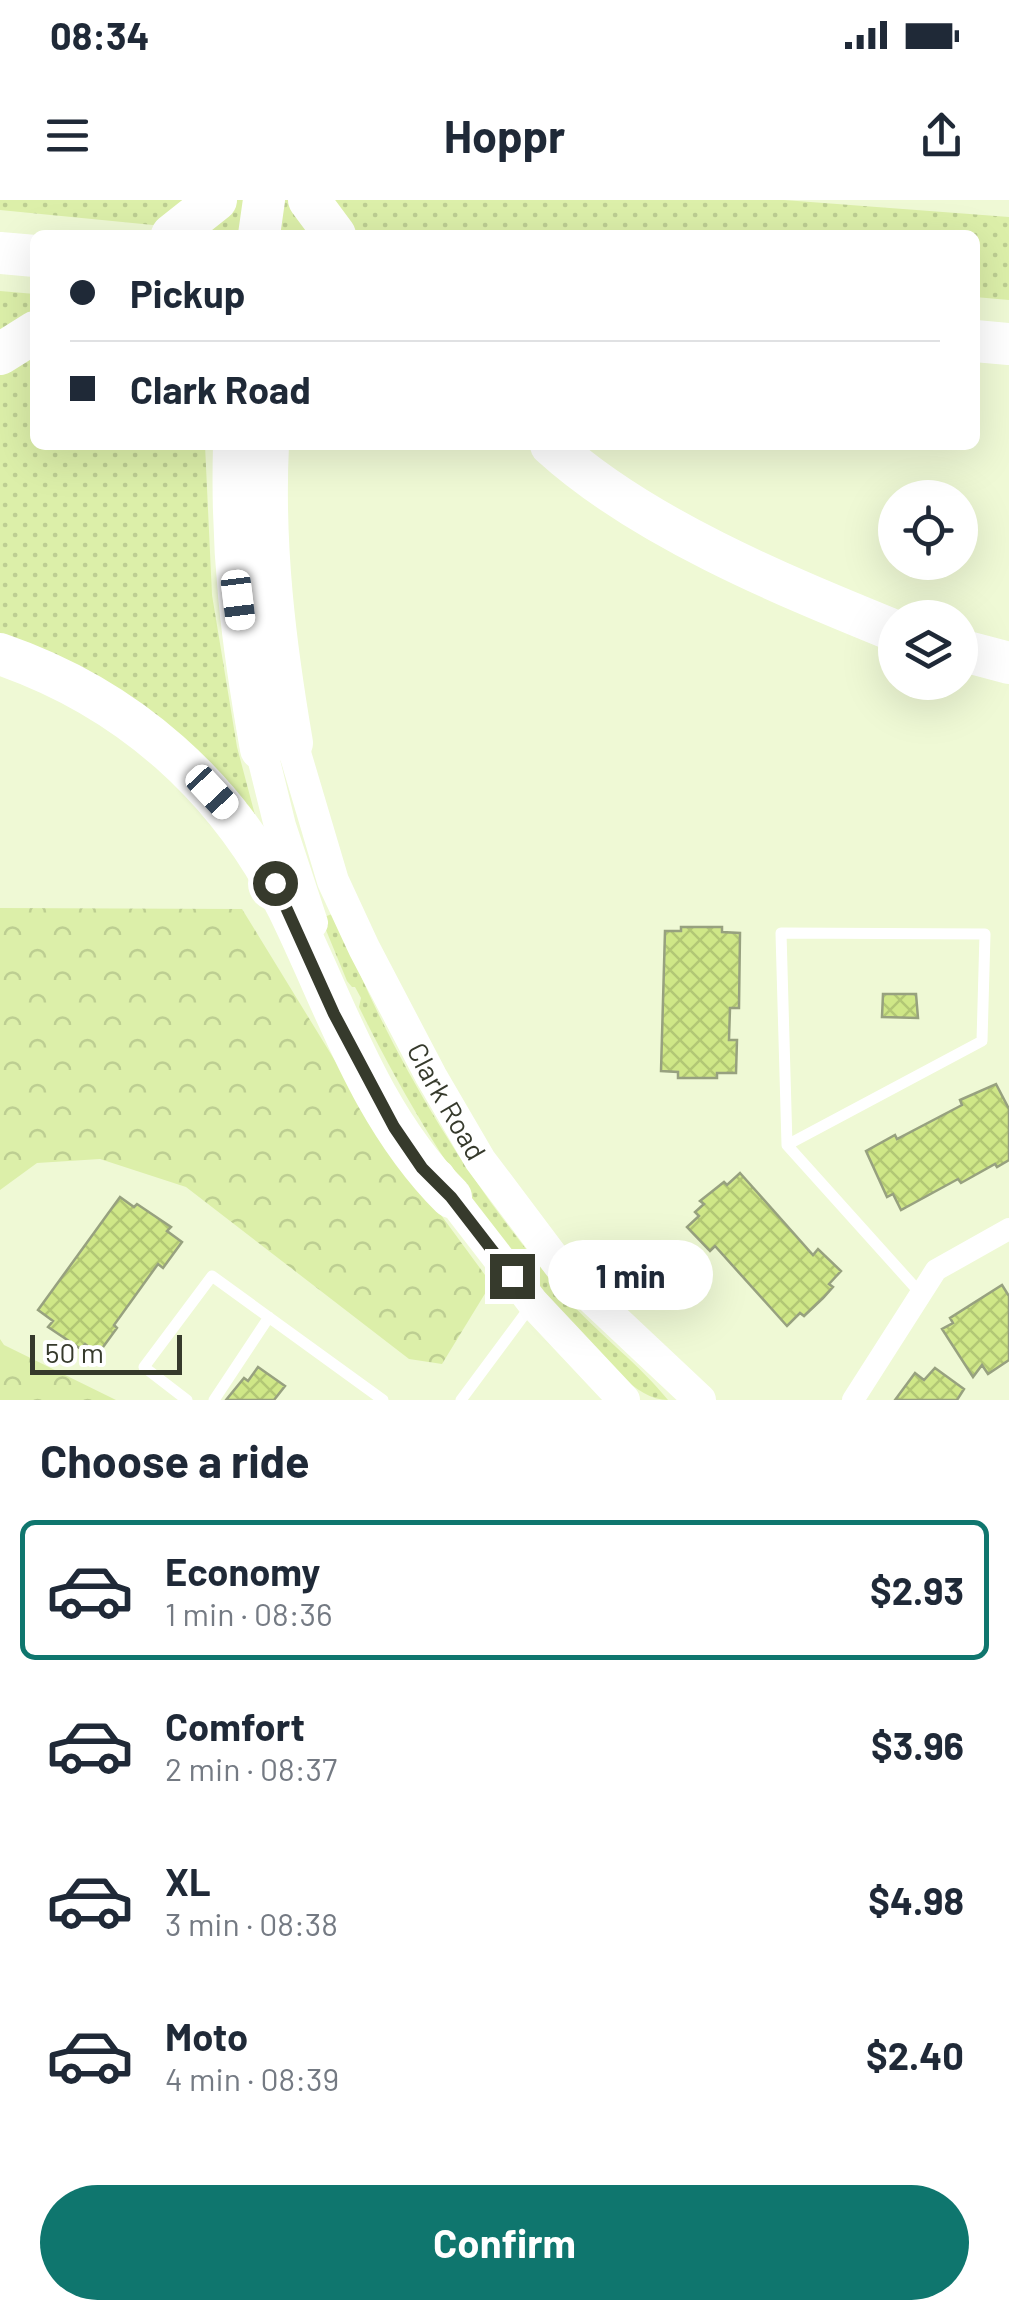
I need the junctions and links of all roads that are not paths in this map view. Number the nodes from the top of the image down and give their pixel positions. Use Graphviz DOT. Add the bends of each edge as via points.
graph roads {
  1 [pos="216,200"];
  2 [pos="264,200"];
  3 [pos="296,200"];
  4 [pos="309,200"];
  5 [pos="178,230"];
  6 [pos="260,230"];
  7 [pos="292,230"];
  8 [pos="331,230"];
  9 [pos="0,253"];
  10 [pos="30,256"];
  11 [pos="30,335"];
  12 [pos="980,341"];
  13 [pos="1009,344"];
  14 [pos="0,354"];
  15 [pos="234,450"];
  16 [pos="268,450"];
  17 [pos="559,453"];
  18 [pos="878,624"];
  19 [pos="0,654"];
  20 [pos="978,655"];
  21 [pos="1009,663"];
  22 [pos="277,746"];
  23 [pos="787,1145"];
  24 [pos="451,1197"];
  25 [pos="1009,1228"];
  26 [pos="921,1294"];
  27 [pos="533,1302"];
  28 [pos="269,1318"];
  29 [pos="187,1400"];
  30 [pos="214,1400"];
  31 [pos="383,1400"];
  32 [pos="461,1400"];
  33 [pos="624,1400"];
  34 [pos="700,1400"];
  35 [pos="853,1400"];
  1 -- 5 [label="highway"];
  2 -- 6 [label="highway"];
  3 -- 7 [label="highway"];
  4 -- 8 [label="highway"];
  9 -- 10 [label="highway"];
  11 -- 14 [label="highway"];
  12 -- 13 [label="highway"];
  15 -- 22 [label="highway" via="234,572 244,658"];
  16 -- 22 [label="highway"];
  17 -- 18 [label="highway" via="633,506 699,542"];
  19 -- 24 [label="highway" via="84,690 132,720 227,809 266,867 394,1127"];
  20 -- 21 [label="highway"];
  22 -- 24 [label="main road, Clark Road" via="301,894 398,1109"];
  22 -- 34 [label="main road, Clark Road" via="364,948 480,1160 564,1273"];
  23 -- 23 [label="lane" via="781,934 985,934 982,1041"];
  23 -- 26 [label="lane"];
  24 -- 27 [label="main road, Clark Road"];
  25 -- 26 [label="street" via="936,1270"];
  26 -- 35 [label="street"];
  27 -- 32 [label="lane"];
  27 -- 33 [label="main road, Clark Road"];
  28 -- 29 [label="lane" via="212,1276 144,1367"];
  28 -- 30 [label="lane"];
  28 -- 31 [label="lane"];
}
